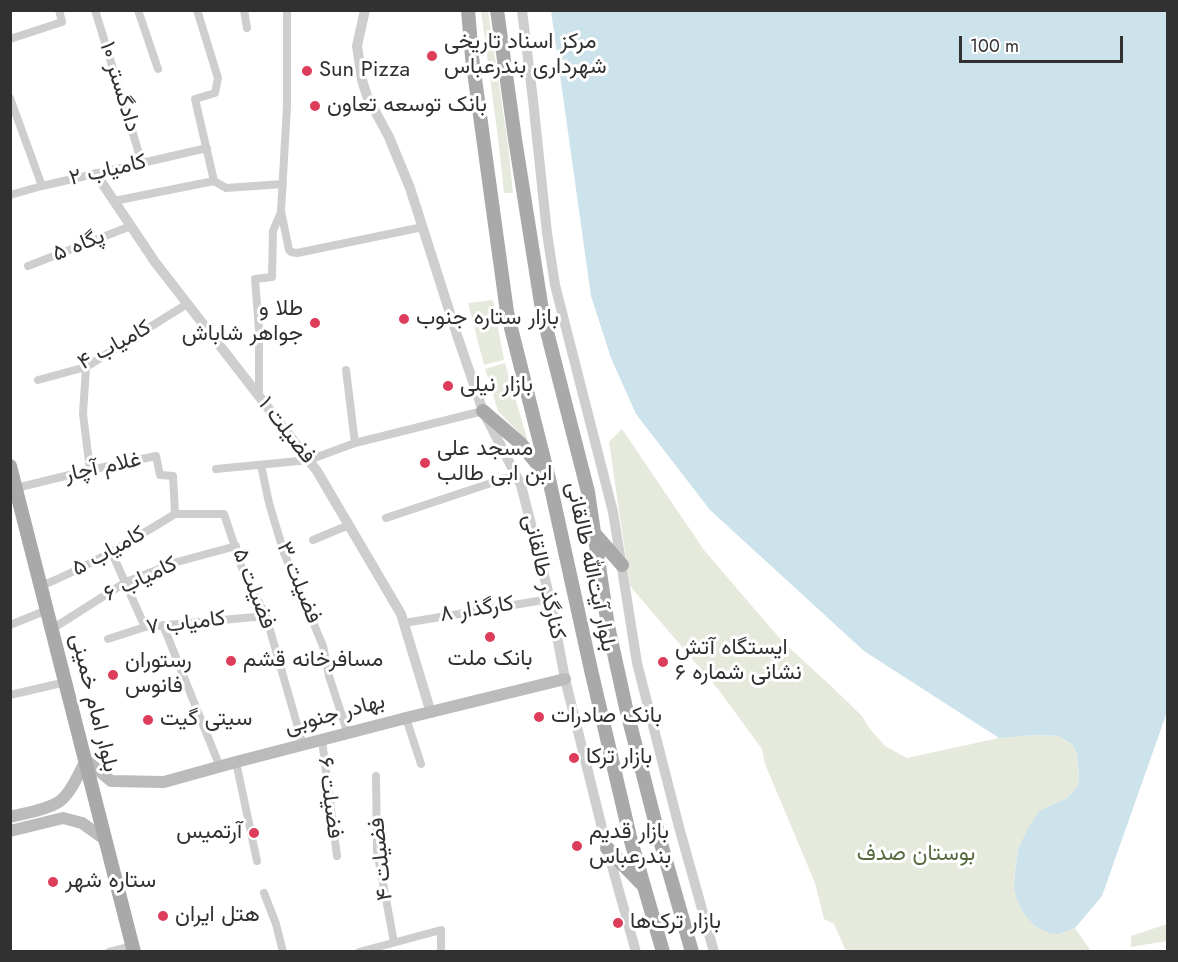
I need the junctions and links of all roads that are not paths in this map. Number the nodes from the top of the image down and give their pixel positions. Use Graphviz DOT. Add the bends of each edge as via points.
graph roads {
  1 [pos="59,10"];
  2 [pos="95,10"];
  3 [pos="138,10"];
  4 [pos="197,10"];
  5 [pos="244,10"];
  6 [pos="287,10"];
  7 [pos="366,10"];
  8 [pos="468,10"];
  9 [pos="497,10"];
  10 [pos="522,10"];
  11 [pos="247,28"];
  12 [pos="10,39"];
  13 [pos="158,69"];
  14 [pos="10,98"];
  15 [pos="207,148"];
  16 [pos="142,163"];
  17 [pos="96,174"];
  18 [pos="214,181"];
  19 [pos="283,184"];
  20 [pos="42,186"];
  21 [pos="10,195"];
  22 [pos="114,201"];
  23 [pos="281,212"];
  24 [pos="130,226"];
  25 [pos="423,226"];
  26 [pos="28,266"];
  27 [pos="187,304"];
  28 [pos="86,367"];
  29 [pos="346,370"];
  30 [pos="38,380"];
  31 [pos="259,396"];
  32 [pos="483,411"];
  33 [pos="355,443"];
  34 [pos="309,460"];
  35 [pos="261,465"];
  36 [pos="10,466"];
  37 [pos="216,469"];
  38 [pos="90,470"];
  39 [pos="515,475"];
  40 [pos="549,479"];
  41 [pos="16,488"];
  42 [pos="175,514"];
  43 [pos="386,518"];
  44 [pos="349,525"];
  45 [pos="594,533"];
  46 [pos="313,540"];
  47 [pos="236,546"];
  48 [pos="112,553"];
  49 [pos="622,565"];
  50 [pos="126,582"];
  51 [pos="41,586"];
  52 [pos="550,599"];
  53 [pos="47,610"];
  54 [pos="266,616"];
  55 [pos="404,623"];
  56 [pos="10,625"];
  57 [pos="163,625"];
  58 [pos="145,627"];
  59 [pos="52,629"];
  60 [pos="108,639"];
  61 [pos="565,679"];
  62 [pos="66,682"];
  63 [pos="10,695"];
  64 [pos="431,713"];
  65 [pos="406,718"];
  66 [pos="348,734"];
  67 [pos="322,740"];
  68 [pos="303,745"];
  69 [pos="86,760"];
  70 [pos="236,762"];
  71 [pos="421,764"];
  72 [pos="220,766"];
  73 [pos="376,776"];
  74 [pos="10,817"];
  75 [pos="10,831"];
  76 [pos="106,840"];
  77 [pos="607,848"];
  78 [pos="337,856"];
  79 [pos="257,861"];
  80 [pos="645,887"];
  81 [pos="264,892"];
  82 [pos="394,942"];
  83 [pos="134,949"];
  84 [pos="109,951"];
  85 [pos="283,951"];
  86 [pos="359,951"];
  87 [pos="441,951"];
  88 [pos="636,951"];
  89 [pos="663,951"];
  90 [pos="692,951"];
  91 [pos="714,951"];
  1 -- 12 [label="street" via="62,22"];
  2 -- 16 [label="street, دادگستر ۱۰"];
  3 -- 13 [label="street"];
  4 -- 15 [label="street" via="218,78 215,93 195,99"];
  5 -- 11 [label="street"];
  6 -- 19 [label="street"];
  7 -- 25 [label="street, کنارگذر طالقانی" via="357,46 362,80"];
  8 -- 40 [label="main road, بلوار آیت‌الله طالقانی" via="507,312"];
  9 -- 45 [label="main road, بلوار آیت‌الله طالقانی" via="543,316 585,481"];
  10 -- 49 [label="street" via="555,285 613,512"];
  14 -- 20 [label="street"];
  15 -- 16 [label="street, کامیاب ۲"];
  15 -- 18 [label="street"];
  16 -- 17 [label="street, کامیاب ۲"];
  17 -- 20 [label="street, کامیاب ۲"];
  17 -- 22 [label="street, فضیلت ۱"];
  18 -- 19 [label="street" via="226,188"];
  18 -- 22 [label="street"];
  19 -- 23 [label="street"];
  20 -- 21 [label="street, کامیاب ۲"];
  22 -- 24 [label="street, فضیلت ۱"];
  23 -- 25 [label="street" via="289,250 297,253"];
  23 -- 31 [label="street" via="273,231 272,277 255,279"];
  24 -- 26 [label="street, پگاه ۵"];
  24 -- 27 [label="street, فضیلت ۱"];
  25 -- 32 [label="street, کنارگذر طالقانی"];
  27 -- 28 [label="street, کامیاب ۴"];
  27 -- 31 [label="street, فضیلت ۱"];
  28 -- 30 [label="street, کامیاب ۴"];
  28 -- 38 [label="street" via="83,414"];
  29 -- 33 [label="street"];
  31 -- 34 [label="street, فضیلت ۱"];
  32 -- 33 [label="street"];
  32 -- 39 [label="street, کنارگذر طالقانی"];
  32 -- 40 [label="main road" via="520,443"];
  33 -- 34 [label="street"];
  34 -- 35 [label="street"];
  34 -- 44 [label="street, فضیلت ۱"];
  35 -- 37 [label="street"];
  35 -- 66 [label="street, فضیلت ۳" via="284,553 323,645"];
  36 -- 41 [label="main road, بلوار امام خمینی"];
  38 -- 41 [label="street, غلام آچار"];
  38 -- 42 [label="street, غلام آچار" via="156,456 160,476 172,476"];
  39 -- 43 [label="street"];
  39 -- 52 [label="street, کنارگذر طالقانی"];
  40 -- 80 [label="main road, بلوار آیت‌الله طالقانی" via="593,681"];
  41 -- 51 [label="main road, بلوار امام خمینی"];
  42 -- 47 [label="street, فضیلت ۵" via="224,514"];
  42 -- 48 [label="street, کامیاب ۵"];
  44 -- 46 [label="street"];
  44 -- 55 [label="street, فضیلت ۱"];
  45 -- 49 [label="main road"];
  45 -- 90 [label="main road, بلوار آیت‌الله طالقانی" via="626,708"];
  47 -- 50 [label="street, کامیاب ۶" via="177,562"];
  47 -- 54 [label="street, فضیلت ۵" via="244,574"];
  48 -- 50 [label="street"];
  48 -- 51 [label="street, کامیاب ۵"];
  49 -- 91 [label="street" via="637,663"];
  50 -- 58 [label="street"];
  50 -- 59 [label="street, کامیاب ۶"];
  51 -- 53 [label="main road, بلوار امام خمینی"];
  52 -- 55 [label="street, کارگذار ۸"];
  52 -- 61 [label="street, کنارگذر طالقانی"];
  53 -- 56 [label="street"];
  53 -- 59 [label="main road, بلوار امام خمینی"];
  54 -- 57 [label="street, کامیاب ۷"];
  54 -- 68 [label="street, فضیلت ۵"];
  55 -- 64 [label="street, فضیلت ۱"];
  57 -- 58 [label="street, کامیاب ۷"];
  57 -- 72 [label="street"];
  58 -- 60 [label="street, کامیاب ۷"];
  59 -- 62 [label="main road, بلوار امام خمینی"];
  61 -- 64 [label="main road, بهادر جنوبی"];
  61 -- 77 [label="street, کنارگذر طالقانی"];
  62 -- 63 [label="street"];
  62 -- 69 [label="main road, بلوار امام خمینی"];
  64 -- 65 [label="main road, بهادر جنوبی"];
  65 -- 66 [label="main road, بهادر جنوبی"];
  65 -- 71 [label="street"];
  66 -- 67 [label="main road, بهادر جنوبی"];
  67 -- 68 [label="main road, بهادر جنوبی"];
  67 -- 78 [label="street, فضیلت ۶"];
  68 -- 70 [label="main road, بهادر جنوبی"];
  69 -- 72 [label="main road, بهادر جنوبی" via="111,781 164,783"];
  69 -- 74 [label="main road" via="58,803"];
  69 -- 76 [label="main road, بلوار امام خمینی"];
  70 -- 72 [label="main road, بهادر جنوبی"];
  70 -- 79 [label="street"];
  73 -- 82 [label="street, فضیلت ۴" via="377,851"];
  75 -- 76 [label="main road" via="63,818 82,823"];
  76 -- 83 [label="main road, بلوار امام خمینی"];
  77 -- 80 [label="main road"];
  77 -- 88 [label="street, کنارگذر طالقانی"];
  80 -- 89 [label="main road, بلوار آیت‌الله طالقانی"];
  81 -- 85 [label="street"];
  82 -- 86 [label="street"];
  82 -- 87 [label="street" via="441,930"];
  83 -- 84 [label="street"];
}
